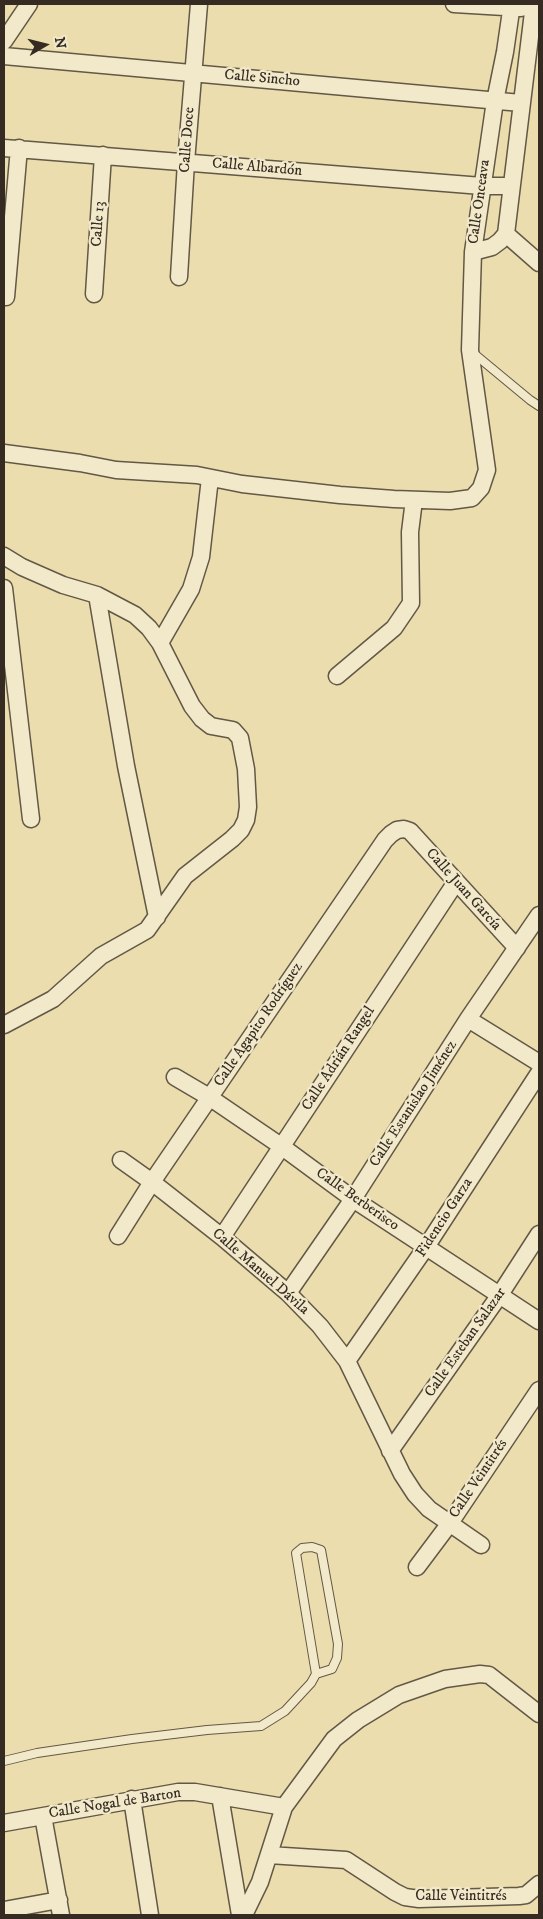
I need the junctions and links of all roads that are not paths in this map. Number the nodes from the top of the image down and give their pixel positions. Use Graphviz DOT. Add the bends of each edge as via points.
graph roads {
  1 [pos="29,4"];
  2 [pos="199,4"];
  3 [pos="454,4"];
  4 [pos="512,6"];
  5 [pos="534,6"];
  6 [pos="4,41"];
  7 [pos="505,52"];
  8 [pos="4,56"];
  9 [pos="534,58"];
  10 [pos="193,73"];
  11 [pos="495,100"];
  12 [pos="521,103"];
  13 [pos="11,148"];
  14 [pos="103,155"];
  15 [pos="186,162"];
  16 [pos="482,186"];
  17 [pos="511,186"];
  18 [pos="506,234"];
  19 [pos="473,252"];
  20 [pos="539,263"];
  21 [pos="179,277"];
  22 [pos="94,294"];
  23 [pos="6,297"];
  24 [pos="470,350"];
  25 [pos="539,406"];
  26 [pos="4,453"];
  27 [pos="210,478"];
  28 [pos="414,500"];
  29 [pos="4,556"];
  30 [pos="4,588"];
  31 [pos="97,595"];
  32 [pos="160,643"];
  33 [pos="337,676"];
  34 [pos="31,819"];
  35 [pos="410,831"];
  36 [pos="456,882"];
  37 [pos="539,914"];
  38 [pos="157,917"];
  39 [pos="517,948"];
  40 [pos="468,1019"];
  41 [pos="4,1025"];
  42 [pos="539,1063"];
  43 [pos="539,1073"];
  44 [pos="175,1077"];
  45 [pos="210,1097"];
  46 [pos="281,1146"];
  47 [pos="121,1160"];
  48 [pos="152,1182"];
  49 [pos="353,1200"];
  50 [pos="539,1234"];
  51 [pos="118,1236"];
  52 [pos="222,1236"];
  53 [pos="426,1247"];
  54 [pos="288,1293"];
  55 [pos="499,1296"];
  56 [pos="539,1321"];
  57 [pos="347,1361"];
  58 [pos="539,1390"];
  59 [pos="390,1451"];
  60 [pos="450,1523"];
  61 [pos="481,1544"];
  62 [pos="417,1567"];
  63 [pos="316,1674"];
  64 [pos="539,1714"];
  65 [pos="4,1760"];
  66 [pos="220,1796"];
  67 [pos="132,1799"];
  68 [pos="284,1807"];
  69 [pos="42,1816"];
  70 [pos="4,1822"];
  71 [pos="269,1855"];
  72 [pos="539,1884"];
  73 [pos="60,1908"];
  74 [pos="4,1910"];
  75 [pos="150,1915"];
  76 [pos="240,1915"];
  77 [pos="244,1915"];
  1 -- 6 [label="street"];
  2 -- 10 [label="street, Calle Doce"];
  3 -- 4 [label="street"];
  4 -- 5 [label="street"];
  4 -- 7 [label="street, Calle Onceava"];
  5 -- 9 [label="street, Calle Onceava"];
  7 -- 9 [label="street"];
  7 -- 11 [label="street, Calle Onceava"];
  8 -- 10 [label="street, Calle Sincho"];
  9 -- 12 [label="street, Calle Onceava"];
  10 -- 11 [label="street, Calle Sincho"];
  10 -- 15 [label="street, Calle Doce"];
  11 -- 12 [label="street, Calle Sincho"];
  11 -- 16 [label="street, Calle Onceava"];
  12 -- 17 [label="street, Calle Onceava"];
  13 -- 14 [label="street, Calle Albardón"];
  13 -- 23 [label="street"];
  14 -- 15 [label="street, Calle Albardón"];
  14 -- 22 [label="street, Calle 13"];
  15 -- 16 [label="street, Calle Albardón"];
  15 -- 21 [label="street, Calle Doce"];
  16 -- 17 [label="street, Calle Albardón"];
  16 -- 19 [label="street, Calle Onceava"];
  17 -- 18 [label="street, Calle Onceava"];
  18 -- 19 [label="street, Calle Onceava" via="492,247"];
  18 -- 20 [label="street"];
  19 -- 24 [label="street"];
  24 -- 25 [label="lane"];
  24 -- 28 [label="street" via="487,470 482,488 472,498"];
  26 -- 27 [label="street" via="116,470"];
  27 -- 28 [label="street" via="242,484"];
  27 -- 32 [label="street" via="198,565 191,589"];
  28 -- 33 [label="street" via="410,532 411,603 394,628"];
  29 -- 31 [label="street" via="63,585"];
  30 -- 34 [label="street"];
  31 -- 32 [label="street" via="135,615"];
  31 -- 38 [label="street" via="126,766"];
  32 -- 38 [label="street" via="202,719 211,726 233,730 240,738 248,807 241,830 185,876"];
  35 -- 36 [label="street, Calle Juan García"];
  35 -- 45 [label="street, Calle Agapito Rodríguez" via="397,830 385,840"];
  36 -- 39 [label="street, Calle Juan García"];
  36 -- 46 [label="street, Calle Adrián Rangel"];
  37 -- 39 [label="street, Calle Estanislao Jiménez"];
  38 -- 41 [label="street" via="147,930 101,956 53,999"];
  39 -- 40 [label="street, Calle Estanislao Jiménez"];
  40 -- 42 [label="street"];
  40 -- 49 [label="street, Calle Estanislao Jiménez"];
  43 -- 53 [label="street, Fidencio Garza"];
  44 -- 45 [label="street, Calle Berberisco"];
  45 -- 46 [label="street, Calle Berberisco"];
  45 -- 48 [label="street, Calle Agapito Rodríguez"];
  46 -- 49 [label="street, Calle Berberisco"];
  46 -- 52 [label="street, Calle Adrián Rangel"];
  47 -- 48 [label="street, Calle Manuel Dávila"];
  48 -- 51 [label="street, Calle Agapito Rodríguez"];
  48 -- 52 [label="street, Calle Manuel Dávila"];
  49 -- 53 [label="street, Calle Berberisco"];
  49 -- 54 [label="street, Calle Estanislao Jiménez"];
  50 -- 55 [label="street, Calle Esteban Salazar"];
  52 -- 54 [label="street, Calle Manuel Dávila"];
  53 -- 55 [label="street, Calle Berberisco"];
  53 -- 57 [label="street, Fidencio Garza"];
  54 -- 57 [label="street, Calle Manuel Dávila" via="320,1326"];
  55 -- 56 [label="street, Calle Berberisco"];
  55 -- 59 [label="street, Calle Esteban Salazar"];
  57 -- 59 [label="street, Calle Manuel Dávila"];
  58 -- 60 [label="street, Calle Veintitrés"];
  59 -- 60 [label="street, Calle Manuel Dávila" via="415,1494 429,1509"];
  60 -- 61 [label="street, Calle Manuel Dávila"];
  60 -- 62 [label="street, Calle Veintitrés"];
  63 -- 63 [label="lane" via="296,1553 302,1548 312,1547 321,1550 338,1644 332,1669"];
  63 -- 65 [label="lane" via="285,1711 260,1726 132,1739"];
  64 -- 68 [label="street" via="489,1675 445,1679 399,1695 334,1739"];
  66 -- 67 [label="street, Calle Nogal de Barton" via="178,1792"];
  66 -- 68 [label="street, Calle Nogal de Barton"];
  66 -- 76 [label="street"];
  67 -- 69 [label="street, Calle Nogal de Barton"];
  67 -- 75 [label="street"];
  68 -- 71 [label="street"];
  69 -- 70 [label="street, Calle Nogal de Barton"];
  69 -- 73 [label="street"];
  71 -- 72 [label="street, Calle Veintitrés" via="346,1860 395,1892 419,1899 519,1896 526,1895"];
  71 -- 77 [label="street" via="257,1892"];
  73 -- 74 [label="street"];
}
